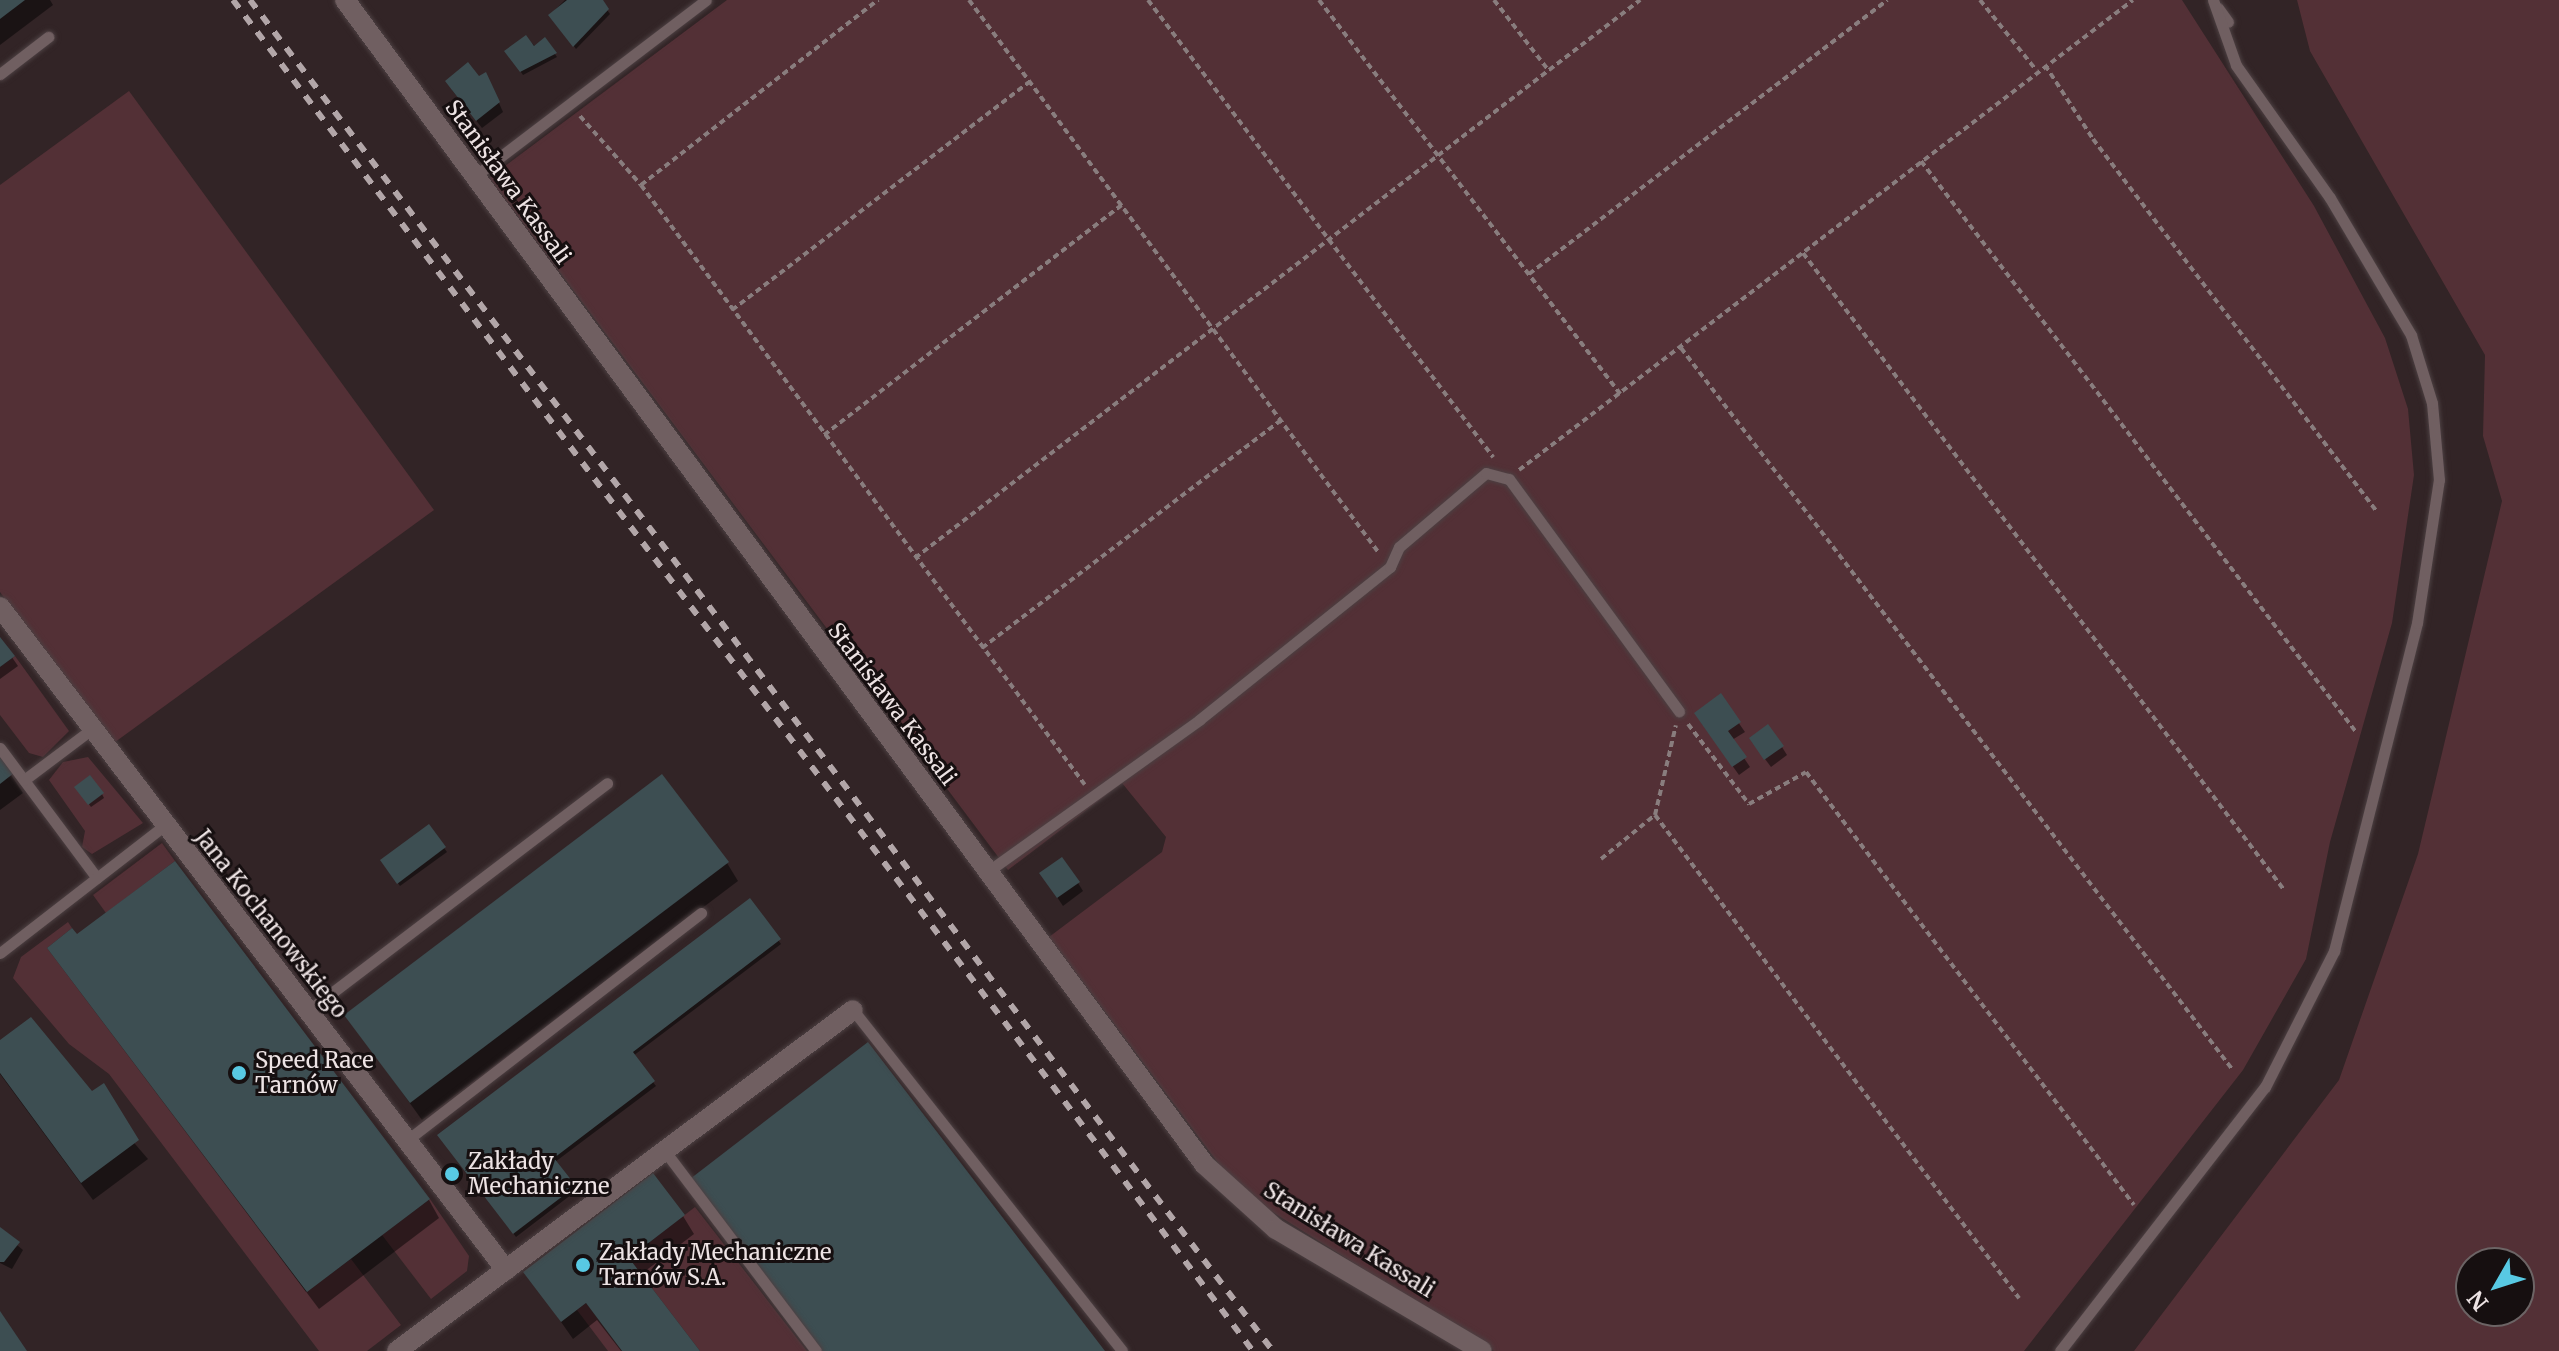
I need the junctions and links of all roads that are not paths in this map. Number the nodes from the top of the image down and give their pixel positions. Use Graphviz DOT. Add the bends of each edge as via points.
graph roads {
  1 [pos="345,0"];
  2 [pos="706,0"];
  3 [pos="2215,4"];
  4 [pos="2228,22"];
  5 [pos="48,37"];
  6 [pos="0,74"];
  7 [pos="475,176"];
  8 [pos="0,607"];
  9 [pos="1679,711"];
  10 [pos="92,729"];
  11 [pos="0,748"];
  12 [pos="24,780"];
  13 [pos="607,783"];
  14 [pos="165,825"];
  15 [pos="987,872"];
  16 [pos="97,878"];
  17 [pos="701,913"];
  18 [pos="0,953"];
  19 [pos="853,1010"];
  20 [pos="308,1011"];
  21 [pos="406,1141"];
  22 [pos="663,1149"];
  23 [pos="506,1270"];
  24 [pos="397,1351"];
  25 [pos="816,1351"];
  26 [pos="1122,1351"];
  27 [pos="1482,1351"];
  28 [pos="2060,1351"];
  1 -- 7 [label="street, Stanisława Kassali"];
  2 -- 7 [label="lane"];
  3 -- 4 [label="lane"];
  3 -- 28 [label="lane" via="2236,65 2330,198 2411,335 2432,403 2439,480 2417,623 2334,951 2265,1087"];
  5 -- 6 [label="lane"];
  7 -- 15 [label="street, Stanisława Kassali"];
  8 -- 10 [label="street, Jana Kochanowskiego"];
  9 -- 15 [label="lane" via="1509,479 1486,473 1399,547 1390,567 1094,797"];
  10 -- 12 [label="lane"];
  10 -- 14 [label="street, Jana Kochanowskiego"];
  11 -- 12 [label="lane"];
  12 -- 16 [label="lane"];
  13 -- 20 [label="lane"];
  14 -- 16 [label="lane"];
  14 -- 20 [label="street, Jana Kochanowskiego"];
  15 -- 27 [label="street, Stanisława Kassali" via="1239,1201"];
  16 -- 18 [label="lane"];
  17 -- 21 [label="lane"];
  19 -- 22 [label="street"];
  19 -- 26 [label="lane"];
  20 -- 21 [label="street, Jana Kochanowskiego"];
  21 -- 23 [label="street, Jana Kochanowskiego"];
  22 -- 23 [label="street"];
  22 -- 25 [label="lane"];
  23 -- 24 [label="street"];
}
